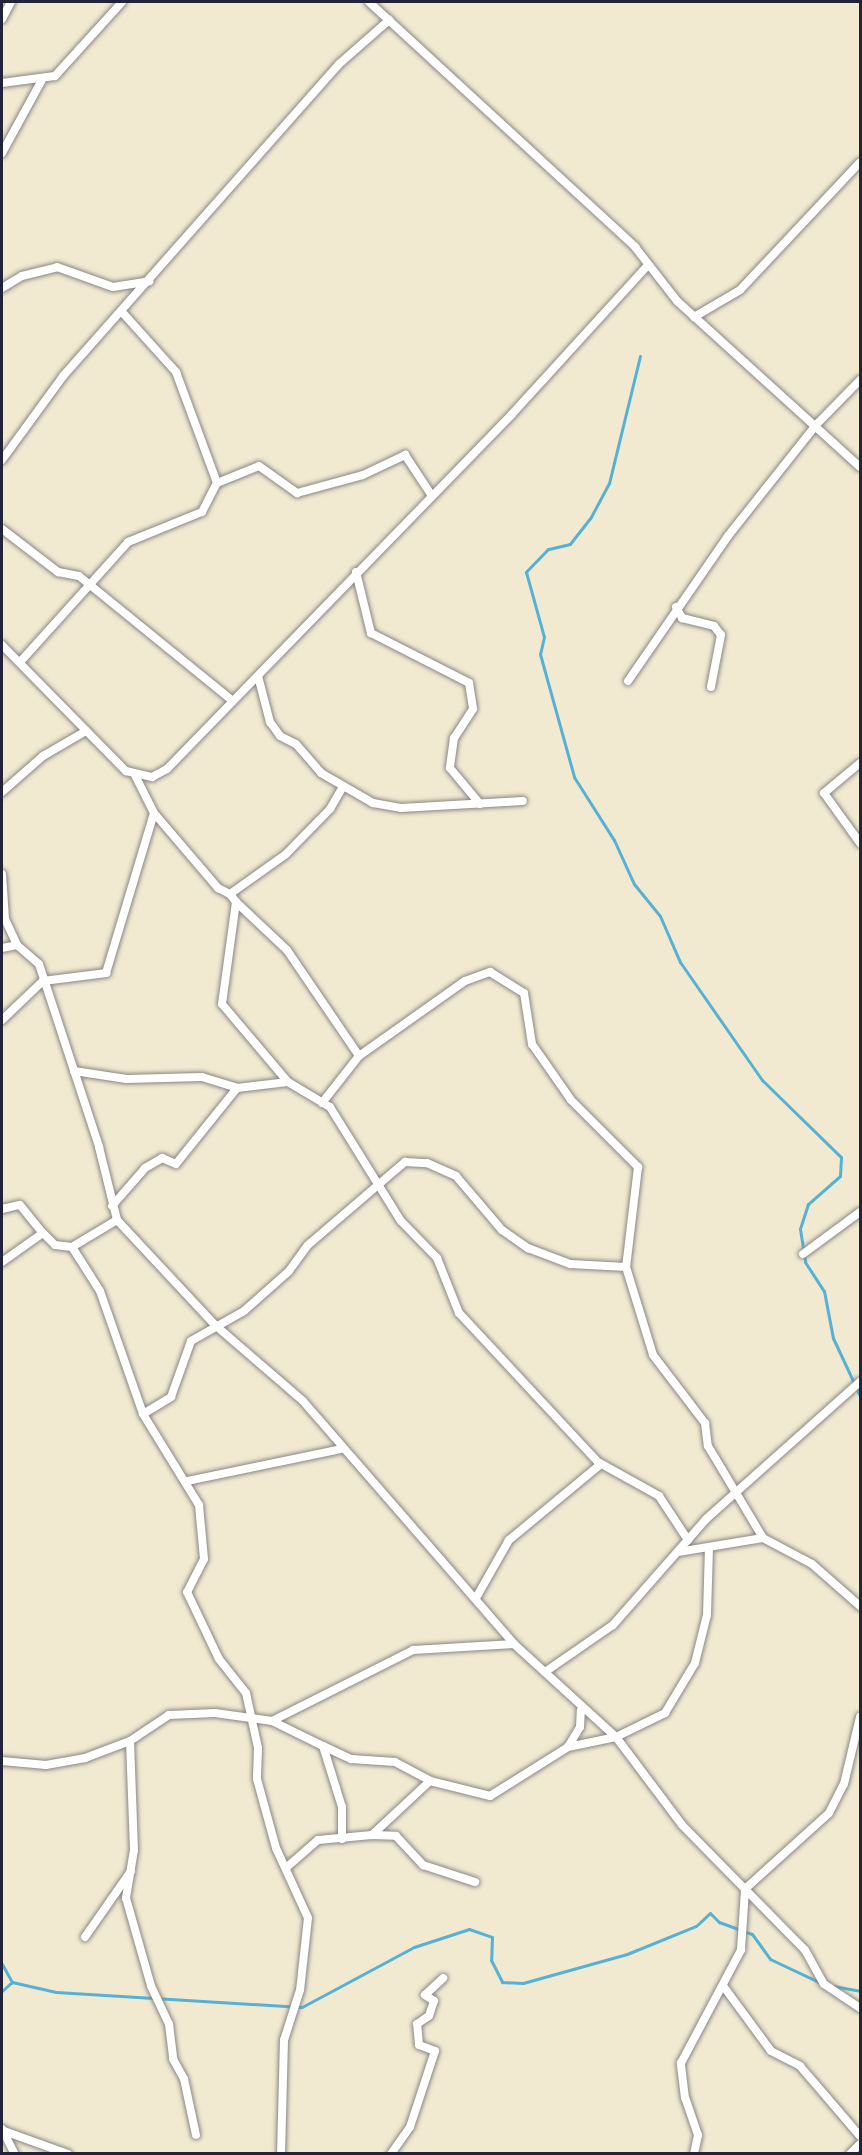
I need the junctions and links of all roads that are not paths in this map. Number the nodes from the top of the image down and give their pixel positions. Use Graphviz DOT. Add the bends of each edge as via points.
graph roads {
  1 [pos="11,2"];
  2 [pos="123,2"];
  3 [pos="369,2"];
  4 [pos="2,19"];
  5 [pos="389,20"];
  6 [pos="43,78"];
  7 [pos="2,83"];
  8 [pos="2,153"];
  9 [pos="861,162"];
  10 [pos="648,265"];
  11 [pos="150,281"];
  12 [pos="2,288"];
  13 [pos="122,312"];
  14 [pos="694,317"];
  15 [pos="861,380"];
  16 [pos="816,425"];
  17 [pos="2,460"];
  18 [pos="861,467"];
  19 [pos="217,483"];
  20 [pos="432,496"];
  21 [pos="2,530"];
  22 [pos="356,572"];
  23 [pos="90,585"];
  24 [pos="676,607"];
  25 [pos="2,645"];
  26 [pos="21,661"];
  27 [pos="258,675"];
  28 [pos="628,681"];
  29 [pos="711,687"];
  30 [pos="233,700"];
  31 [pos="86,730"];
  32 [pos="861,764"];
  33 [pos="135,775"];
  34 [pos="342,788"];
  35 [pos="2,792"];
  36 [pos="523,801"];
  37 [pos="480,804"];
  38 [pos="154,813"];
  39 [pos="861,843"];
  40 [pos="2,874"];
  41 [pos="230,894"];
  42 [pos="236,902"];
  43 [pos="17,945"];
  44 [pos="2,948"];
  45 [pos="43,981"];
  46 [pos="2,1020"];
  47 [pos="359,1056"];
  48 [pos="74,1071"];
  49 [pos="288,1082"];
  50 [pos="237,1088"];
  51 [pos="322,1103"];
  52 [pos="376,1185"];
  53 [pos="112,1206"];
  54 [pos="2,1209"];
  55 [pos="861,1212"];
  56 [pos="117,1220"];
  57 [pos="43,1233"];
  58 [pos="72,1247"];
  59 [pos="803,1254"];
  60 [pos="2,1263"];
  61 [pos="627,1267"];
  62 [pos="215,1325"];
  63 [pos="861,1382"];
  64 [pos="143,1414"];
  65 [pos="342,1449"];
  66 [pos="598,1462"];
  67 [pos="187,1481"];
  68 [pos="645,1485"];
  69 [pos="739,1494"];
  70 [pos="764,1538"];
  71 [pos="688,1540"];
  72 [pos="709,1549"];
  73 [pos="678,1552"];
  74 [pos="476,1598"];
  75 [pos="861,1606"];
  76 [pos="514,1644"];
  77 [pos="545,1671"];
  78 [pos="581,1710"];
  79 [pos="861,1717"];
  80 [pos="252,1720"];
  81 [pos="272,1720"];
  82 [pos="616,1737"];
  83 [pos="130,1741"];
  84 [pos="323,1746"];
  85 [pos="568,1747"];
  86 [pos="2,1761"];
  87 [pos="430,1781"];
  88 [pos="372,1835"];
  89 [pos="342,1839"];
  90 [pos="287,1867"];
  91 [pos="131,1870"];
  92 [pos="475,1882"];
  93 [pos="746,1889"];
  94 [pos="85,1937"];
  95 [pos="443,1978"];
  96 [pos="724,1987"];
  97 [pos="861,2008"];
  98 [pos="3,2130"];
  99 [pos="196,2135"];
  100 [pos="861,2136"];
  101 [pos="861,2144"];
  102 [pos="15,2154"];
  103 [pos="68,2154"];
  104 [pos="280,2154"];
  105 [pos="391,2154"];
  106 [pos="694,2154"];
  107 [pos="850,2154"];
  1 -- 4 [label="street"];
  2 -- 6 [label="street" via="76,59 55,76"];
  3 -- 5 [label="street"];
  5 -- 10 [label="street"];
  5 -- 11 [label="street" via="339,64"];
  6 -- 7 [label="street"];
  6 -- 8 [label="street"];
  9 -- 14 [label="street" via="740,290"];
  10 -- 14 [label="street"];
  10 -- 20 [label="street"];
  11 -- 12 [label="street" via="113,286 57,267 22,276"];
  11 -- 13 [label="street"];
  13 -- 17 [label="street" via="64,375"];
  13 -- 19 [label="street" via="176,372"];
  14 -- 16 [label="street"];
  15 -- 16 [label="street"];
  16 -- 18 [label="street"];
  16 -- 24 [label="street"];
  19 -- 20 [label="street" via="259,466 297,493 363,475 405,455"];
  19 -- 23 [label="street" via="202,512 128,542"];
  20 -- 22 [label="street"];
  21 -- 23 [label="street" via="58,572"];
  22 -- 27 [label="street"];
  22 -- 37 [label="street" via="371,633 446,667 469,683 473,709 454,738 450,768"];
  23 -- 26 [label="street"];
  23 -- 30 [label="street"];
  24 -- 28 [label="street"];
  24 -- 29 [label="street" via="682,618 714,626 721,635"];
  25 -- 26 [label="street"];
  26 -- 31 [label="street"];
  27 -- 30 [label="street"];
  27 -- 34 [label="street" via="270,722 280,736 296,744"];
  30 -- 33 [label="street" via="167,769 152,777"];
  31 -- 33 [label="street"];
  31 -- 35 [label="street" via="43,756"];
  32 -- 39 [label="street" via="824,792"];
  33 -- 38 [label="street"];
  34 -- 37 [label="street" via="401,808"];
  34 -- 41 [label="street" via="330,809 286,854"];
  36 -- 37 [label="street"];
  38 -- 41 [label="street" via="218,888"];
  38 -- 45 [label="street" via="106,972"];
  40 -- 43 [label="street" via="5,919"];
  41 -- 42 [label="street"];
  42 -- 47 [label="street" via="287,950"];
  42 -- 49 [label="street" via="222,1005"];
  43 -- 44 [label="street"];
  43 -- 45 [label="street" via="39,964"];
  45 -- 46 [label="street"];
  45 -- 48 [label="street"];
  47 -- 51 [label="street"];
  47 -- 61 [label="street" via="465,981 490,972 510,980 524,993 532,1044 570,1100 638,1167"];
  48 -- 50 [label="street" via="126,1079 201,1077"];
  48 -- 53 [label="street"];
  49 -- 50 [label="street"];
  49 -- 51 [label="street"];
  50 -- 53 [label="street" via="176,1164 162,1158 145,1168"];
  51 -- 52 [label="street" via="330,1107"];
  52 -- 61 [label="street" via="405,1162 427,1164 456,1176 502,1230 528,1248 570,1264"];
  52 -- 62 [label="street" via="244,1311"];
  52 -- 66 [label="street" via="401,1221 437,1257 459,1313"];
  53 -- 56 [label="street"];
  54 -- 57 [label="street" via="20,1205"];
  55 -- 59 [label="street"];
  56 -- 58 [label="street"];
  56 -- 62 [label="street"];
  57 -- 58 [label="street" via="55,1245"];
  57 -- 60 [label="street"];
  58 -- 64 [label="street" via="100,1291"];
  61 -- 69 [label="street" via="659,1366 705,1422 708,1446"];
  62 -- 64 [label="street" via="191,1341 171,1397"];
  62 -- 65 [label="street" via="303,1401"];
  63 -- 69 [label="street"];
  64 -- 67 [label="street"];
  65 -- 67 [label="street"];
  65 -- 74 [label="street"];
  66 -- 68 [label="street"];
  66 -- 71 [label="street" via="650,1488"];
  66 -- 74 [label="street" via="509,1540"];
  67 -- 80 [label="street" via="203,1517 206,1544 204,1559 187,1592 219,1659 246,1693"];
  69 -- 70 [label="street"];
  69 -- 71 [label="street"];
  70 -- 72 [label="street"];
  70 -- 75 [label="street" via="812,1564"];
  71 -- 73 [label="street"];
  72 -- 73 [label="street"];
  72 -- 82 [label="street" via="707,1615 688,1682 665,1713"];
  73 -- 77 [label="street" via="613,1626"];
  74 -- 76 [label="street"];
  76 -- 77 [label="street"];
  76 -- 81 [label="street" via="413,1650"];
  77 -- 78 [label="street"];
  78 -- 82 [label="street"];
  78 -- 85 [label="street" via="579,1727"];
  79 -- 93 [label="street" via="844,1784 829,1813"];
  80 -- 81 [label="street"];
  80 -- 83 [label="street" via="215,1713 169,1715"];
  80 -- 90 [label="street" via="257,1779 276,1848"];
  81 -- 84 [label="street"];
  82 -- 85 [label="street"];
  82 -- 93 [label="street" via="682,1825"];
  83 -- 86 [label="street" via="46,1765"];
  83 -- 91 [label="street"];
  84 -- 87 [label="street" via="351,1759 395,1761"];
  84 -- 89 [label="street" via="342,1807"];
  85 -- 87 [label="street" via="490,1796"];
  87 -- 88 [label="street"];
  88 -- 89 [label="street"];
  88 -- 92 [label="street" via="396,1836 423,1865"];
  89 -- 90 [label="street" via="318,1840"];
  90 -- 104 [label="street" via="309,1924 300,1990 284,2040"];
  91 -- 94 [label="street"];
  91 -- 99 [label="street" via="127,1904 151,1986 170,2024 173,2059 184,2079"];
  93 -- 96 [label="street" via="741,1950"];
  93 -- 97 [label="street" via="805,1950 824,1984"];
  95 -- 105 [label="street" via="425,1995 434,2001 429,2016 417,2024 419,2045 435,2051 410,2127"];
  96 -- 100 [label="street" via="771,2051 800,2066"];
  96 -- 106 [label="street" via="681,2063 685,2098 698,2135"];
  98 -- 102 [label="street"];
  98 -- 103 [label="street"];
  101 -- 107 [label="street"];
}
